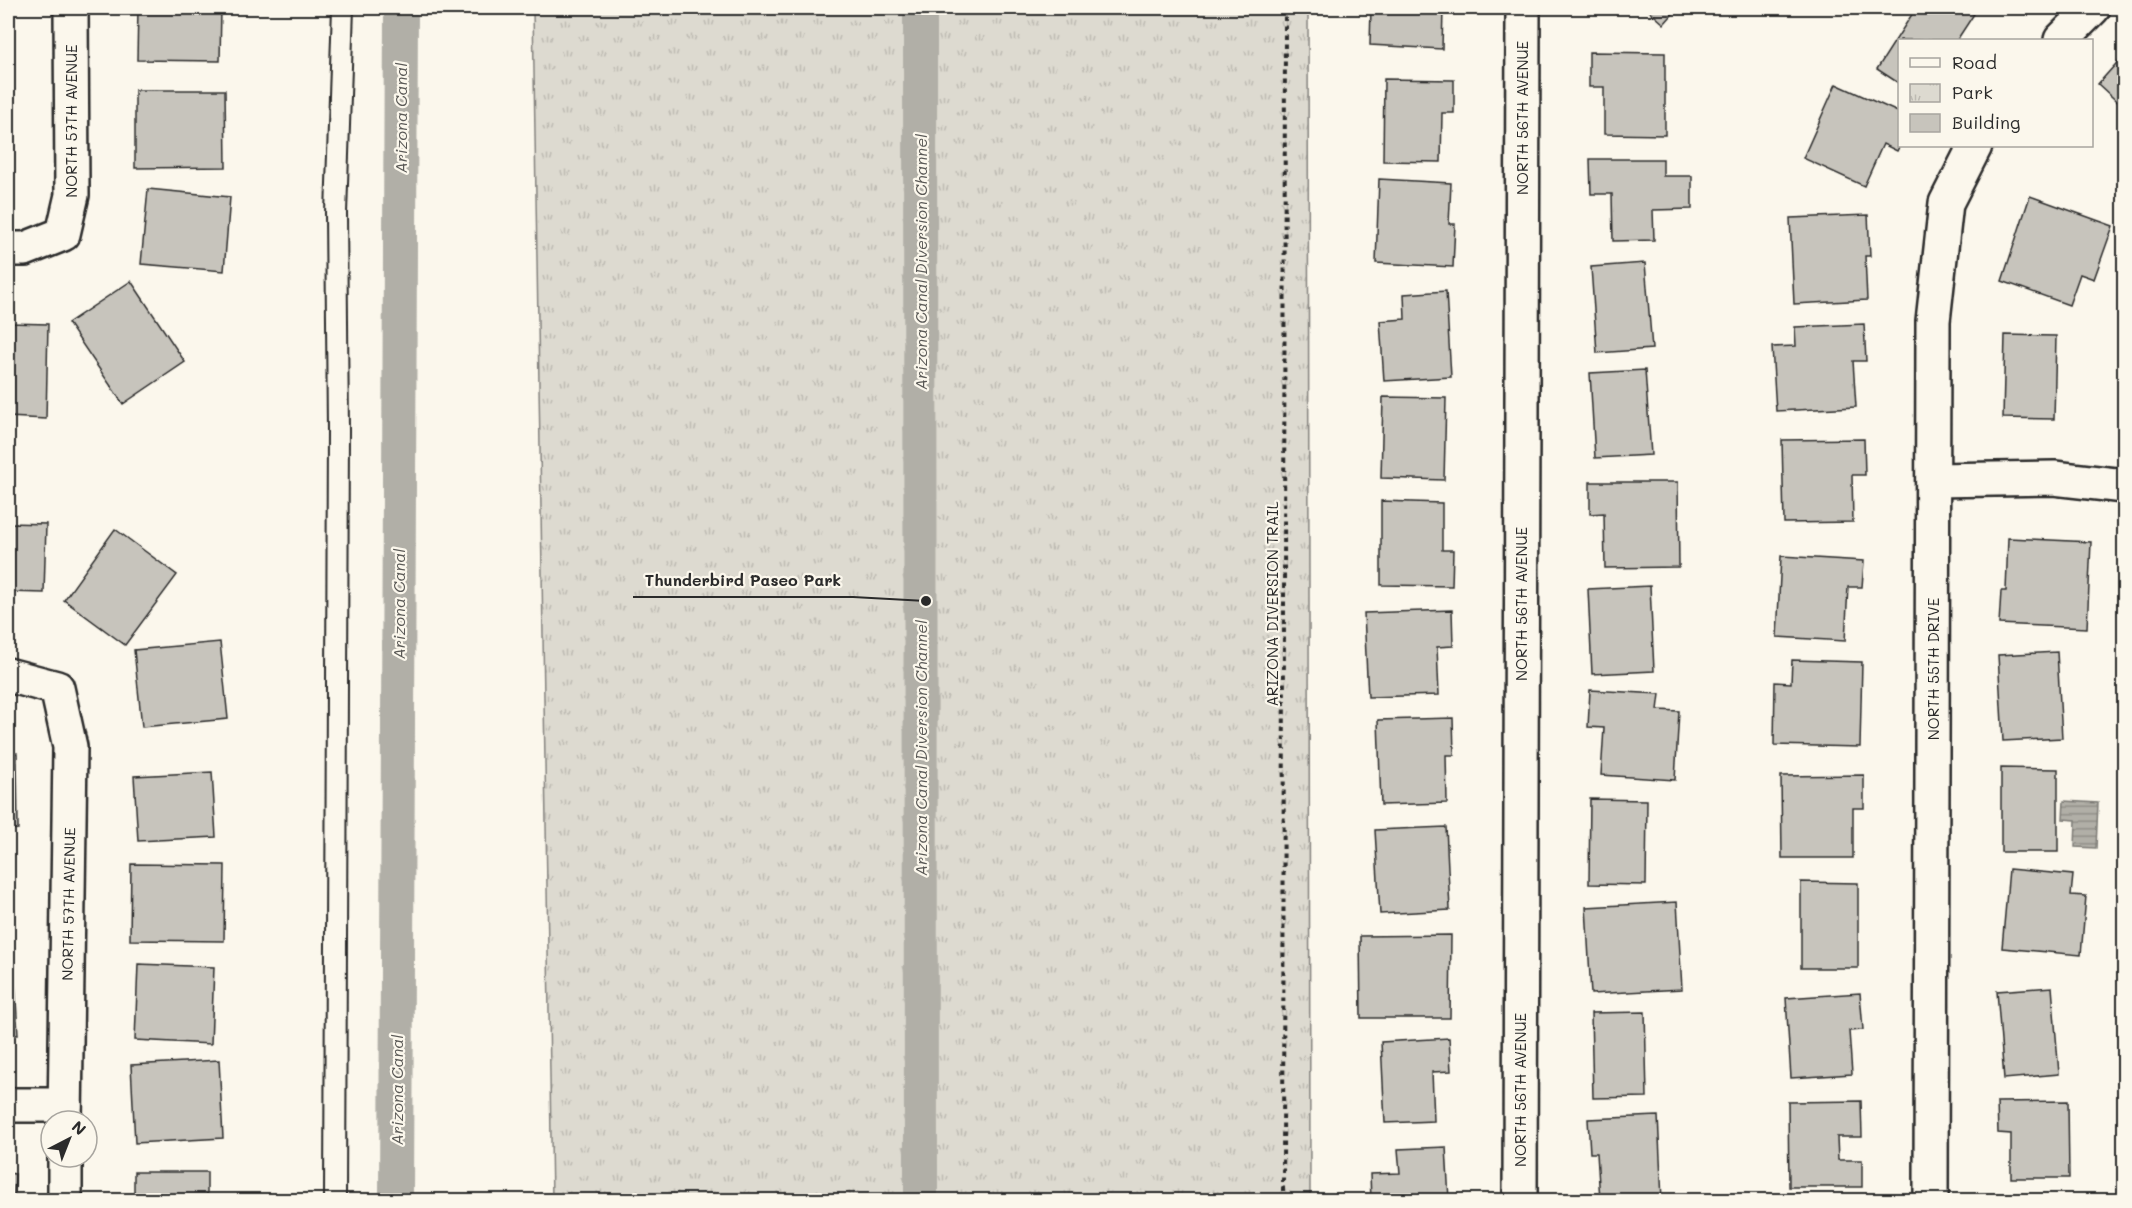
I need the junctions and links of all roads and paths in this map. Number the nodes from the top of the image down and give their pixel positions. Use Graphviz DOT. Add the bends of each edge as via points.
graph roads {
  1 [pos="71,8"];
  2 [pos="343,8"];
  3 [pos="1285,8"];
  4 [pos="1522,8"];
  5 [pos="2093,8"];
  6 [pos="2062,39"];
  7 [pos="1974,147"];
  8 [pos="8,249"];
  9 [pos="1934,480"];
  10 [pos="2124,486"];
  11 [pos="8,675"];
  12 [pos="8,1105"];
  13 [pos="39,1109"];
  14 [pos="65,1109"];
  15 [pos="65,1169"];
  16 [pos="65,1200"];
  17 [pos="335,1200"];
  18 [pos="1283,1200"];
  19 [pos="1520,1200"];
  20 [pos="1931,1200"];
  1 -- 8 [label="street, NORTH 57TH AVENUE" via="72,195 63,234 25,249"];
  2 -- 17 [label="lane" via="336,213"];
  3 -- 18 [label="path, ARIZONA DIVERSION TRAIL"];
  4 -- 19 [label="street, NORTH 56TH AVENUE"];
  5 -- 6 [label="street"];
  7 -- 9 [label="street, NORTH 55TH DRIVE" via="1946,203 1933,321"];
  9 -- 10 [label="street" via="2054,478"];
  9 -- 20 [label="street, NORTH 55TH DRIVE"];
  11 -- 14 [label="street, NORTH 57TH AVENUE" via="57,688 70,747"];
  12 -- 13 [label="street"];
  15 -- 16 [label="street"];
}
